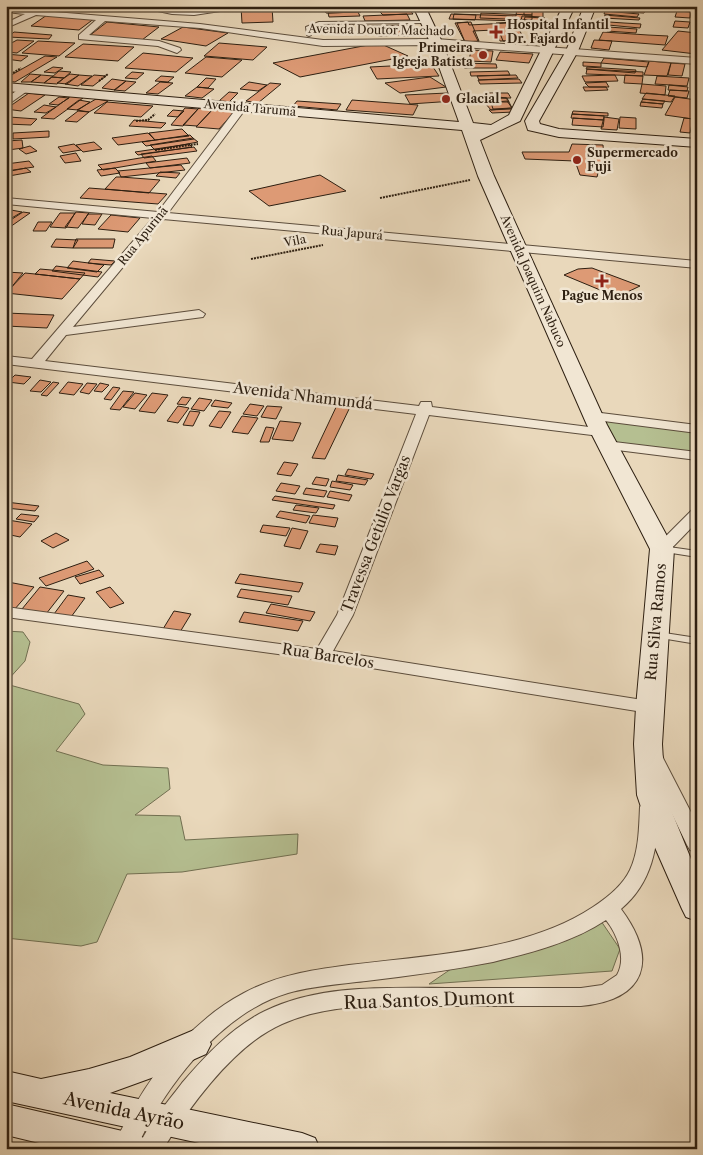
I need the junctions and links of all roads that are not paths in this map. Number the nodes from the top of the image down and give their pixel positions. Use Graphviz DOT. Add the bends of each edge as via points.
graph roads {
  1 [pos="50,6"];
  2 [pos="161,6"];
  3 [pos="251,6"];
  4 [pos="507,6"];
  5 [pos="568,6"];
  6 [pos="590,6"];
  7 [pos="6,10"];
  8 [pos="37,12"];
  9 [pos="422,13"];
  10 [pos="103,18"];
  11 [pos="6,26"];
  12 [pos="309,35"];
  13 [pos="436,42"];
  14 [pos="548,49"];
  15 [pos="176,50"];
  16 [pos="572,51"];
  17 [pos="697,61"];
  18 [pos="13,90"];
  19 [pos="6,103"];
  20 [pos="242,107"];
  21 [pos="470,132"];
  22 [pos="697,143"];
  23 [pos="6,196"];
  24 [pos="6,201"];
  25 [pos="163,213"];
  26 [pos="518,246"];
  27 [pos="697,258"];
  28 [pos="697,265"];
  29 [pos="199,314"];
  30 [pos="62,332"];
  31 [pos="6,356"];
  32 [pos="6,360"];
  33 [pos="37,362"];
  34 [pos="424,408"];
  35 [pos="599,429"];
  36 [pos="697,429"];
  37 [pos="697,456"];
  38 [pos="697,513"];
  39 [pos="662,550"];
  40 [pos="697,554"];
  41 [pos="6,612"];
  42 [pos="655,634"];
  43 [pos="697,641"];
  44 [pos="322,654"];
  45 [pos="649,708"];
  46 [pos="648,744"];
  47 [pos="651,795"];
  48 [pos="697,845"];
  49 [pos="608,908"];
  50 [pos="697,909"];
  51 [pos="194,1044"];
  52 [pos="19,1089"];
  53 [pos="6,1119"];
  54 [pos="139,1138"];
  55 [pos="302,1149"];
  1 -- 8 [label="street"];
  2 -- 3 [label="lane" via="160,10 169,13 195,15"];
  4 -- 9 [label="lane"];
  5 -- 14 [label="main road"];
  6 -- 16 [label="main road"];
  7 -- 8 [label="street, Avenida Doutor Machado"];
  8 -- 10 [label="street, Avenida Doutor Machado"];
  8 -- 11 [label="street"];
  9 -- 12 [label="lane" via="319,24 308,27"];
  9 -- 13 [label="main road, Avenida Joaquim Nabuco"];
  10 -- 13 [label="street, Avenida Doutor Machado" via="200,26 329,43"];
  10 -- 15 [label="street" via="82,37 159,44"];
  13 -- 14 [label="street, Avenida Doutor Machado"];
  13 -- 21 [label="main road, Avenida Joaquim Nabuco"];
  14 -- 16 [label="street, Avenida Doutor Machado"];
  14 -- 21 [label="main road, Avenida Tarumã" via="515,118 494,129"];
  16 -- 17 [label="street, Avenida Doutor Machado"];
  16 -- 22 [label="main road" via="532,121 533,128"];
  18 -- 19 [label="street"];
  18 -- 20 [label="main road, Avenida Tarumã"];
  20 -- 21 [label="main road, Avenida Tarumã"];
  20 -- 25 [label="street, Rua Apurinã"];
  21 -- 26 [label="main road, Avenida Joaquim Nabuco"];
  23 -- 25 [label="street, Rua Japurá"];
  24 -- 25 [label="street, Rua Japurá"];
  25 -- 26 [label="street, Rua Japurá"];
  25 -- 30 [label="street, Rua Apurinã"];
  26 -- 27 [label="street, Rua Japurá"];
  26 -- 28 [label="street, Rua Japurá"];
  26 -- 35 [label="main road, Avenida Joaquim Nabuco"];
  29 -- 30 [label="street"];
  30 -- 33 [label="street, Rua Apurinã"];
  31 -- 33 [label="street, Avenida Nhamundá"];
  32 -- 33 [label="street, Avenida Nhamundá"];
  33 -- 34 [label="street, Avenida Nhamundá"];
  34 -- 35 [label="street, Avenida Nhamundá"];
  34 -- 44 [label="street, Travessa Getúlio Vargas" via="345,615"];
  35 -- 36 [label="street, Avenida Nhamundá"];
  35 -- 37 [label="street, Avenida Nhamundá"];
  35 -- 39 [label="main road, Avenida Joaquim Nabuco"];
  38 -- 39 [label="street, Rua Silva Ramos"];
  39 -- 40 [label="lane"];
  39 -- 42 [label="main road, Rua Silva Ramos"];
  41 -- 44 [label="street, Rua Barcelos"];
  42 -- 43 [label="lane"];
  42 -- 45 [label="main road, Rua Silva Ramos"];
  44 -- 45 [label="street, Rua Barcelos"];
  45 -- 46 [label="main road, Rua Silva Ramos"];
  46 -- 47 [label="main road, Rua Silva Ramos"];
  46 -- 48 [label="street, Rua Silva Ramos"];
  47 -- 49 [label="street, Rua Santos Dumont" via="644,861 637,878"];
  47 -- 50 [label="main road, Rua Silva Ramos"];
  49 -- 51 [label="street, Rua Santos Dumont" via="565,932 501,952 277,987 243,1003 218,1020"];
  49 -- 54 [label="street, Rua Santos Dumont" via="619,922 631,952 632,967 617,988 581,997 392,997 291,1010 254,1029"];
  51 -- 52 [label="main road" via="131,1073 100,1082"];
  51 -- 54 [label="street, Rua Santos Dumont"];
  52 -- 54 [label="main road, Avenida Ayrão"];
  53 -- 54 [label="main road, Avenida Ayrão"];
  54 -- 55 [label="main road, Avenida Ayrão"];
}
